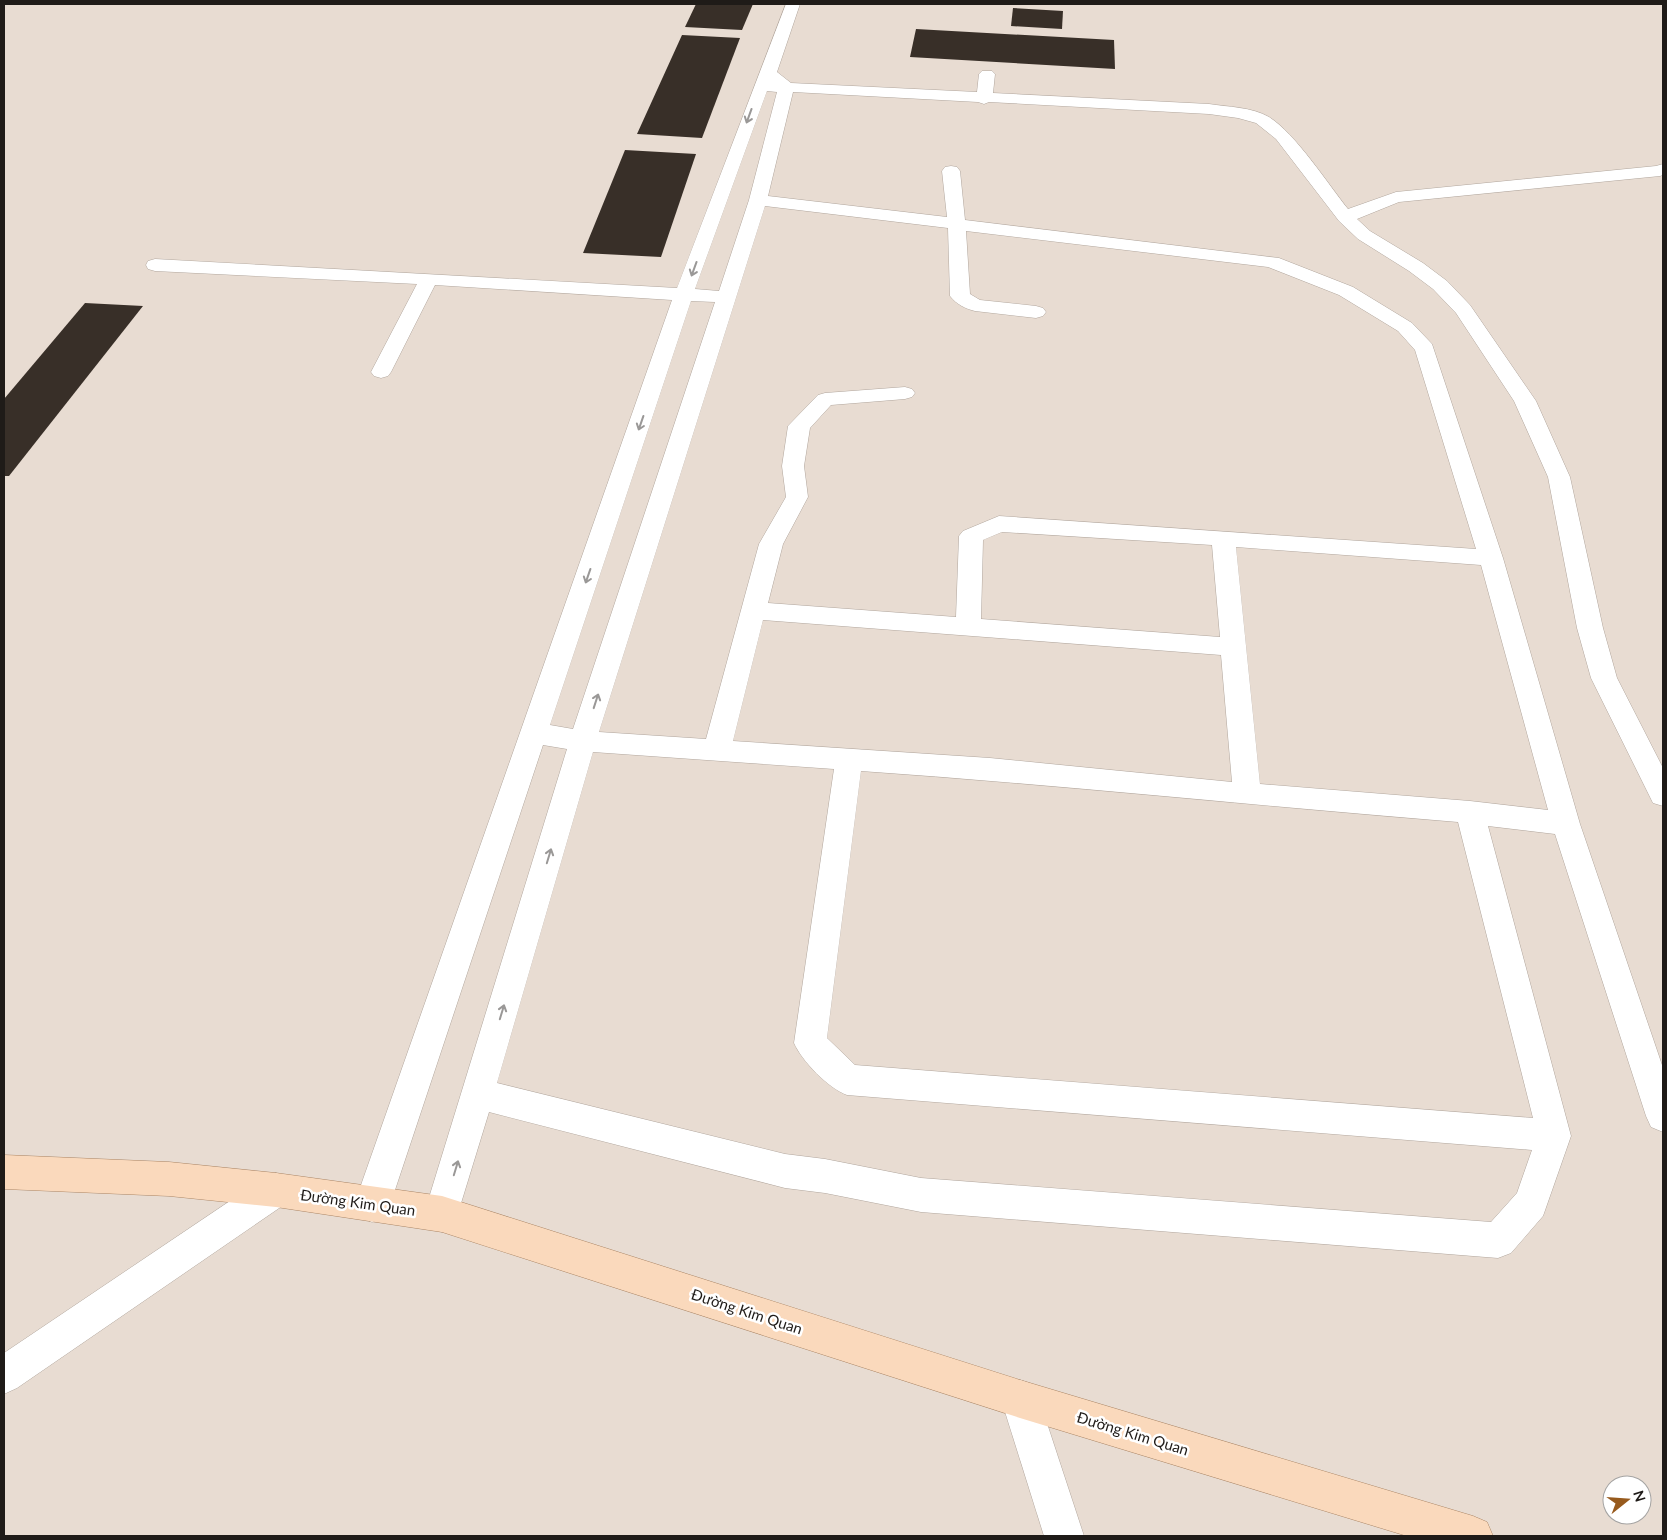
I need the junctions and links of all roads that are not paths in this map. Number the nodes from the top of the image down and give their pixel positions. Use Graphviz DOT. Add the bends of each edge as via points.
graph roads {
  1 [pos="794,4"];
  2 [pos="987,74"];
  3 [pos="772,82"];
  4 [pos="984,99"];
  5 [pos="1663,169"];
  6 [pos="951,171"];
  7 [pos="758,200"];
  8 [pos="1345,217"];
  9 [pos="957,225"];
  10 [pos="155,265"];
  11 [pos="428,278"];
  12 [pos="684,294"];
  13 [pos="726,296"];
  14 [pos="1036,312"];
  15 [pos="381,372"];
  16 [pos="905,393"];
  17 [pos="1224,538"];
  18 [pos="1490,558"];
  19 [pos="754,611"];
  20 [pos="968,627"];
  21 [pos="1234,647"];
  22 [pos="535,733"];
  23 [pos="583,741"];
  24 [pos="717,750"];
  25 [pos="849,759"];
  26 [pos="1247,794"];
  27 [pos="1663,795"];
  28 [pos="1470,812"];
  29 [pos="1566,824"];
  30 [pos="478,1094"];
  31 [pos="1663,1116"];
  32 [pos="1554,1136"];
  33 [pos="4,1172"];
  34 [pos="276,1190"];
  35 [pos="372,1205"];
  36 [pos="442,1214"];
  37 [pos="4,1375"];
  38 [pos="1020,1399"];
  39 [pos="1064,1536"];
  40 [pos="1473,1536"];
  1 -- 3 [label="street"];
  2 -- 4 [label="street"];
  3 -- 4 [label="street"];
  3 -- 7 [label="street"];
  3 -- 12 [label="street, one-way"];
  4 -- 8 [label="street" via="1209,109 1247,115 1262,120 1282,136"];
  5 -- 8 [label="street" via="1396,197"];
  6 -- 9 [label="street"];
  7 -- 9 [label="street"];
  7 -- 13 [label="street"];
  8 -- 27 [label="street" via="1364,236 1440,284 1463,309 1525,401 1559,477 1590,628 1604,678"];
  9 -- 14 [label="street" via="960,296 975,305"];
  9 -- 18 [label="street" via="1272,262 1346,291 1405,327 1425,348"];
  10 -- 11 [label="street"];
  11 -- 12 [label="street"];
  11 -- 15 [label="street"];
  12 -- 13 [label="street"];
  12 -- 22 [label="street, one-way"];
  23 -- 13 [label="street, one-way"];
  16 -- 19 [label="street" via="825,399 799,426 793,466 797,497 771,544"];
  17 -- 18 [label="street"];
  17 -- 20 [label="street" via="999,524 971,536"];
  17 -- 21 [label="street"];
  18 -- 29 [label="street"];
  19 -- 20 [label="street"];
  19 -- 24 [label="street"];
  20 -- 21 [label="street"];
  21 -- 26 [label="street"];
  22 -- 23 [label="street"];
  22 -- 35 [label="street"];
  23 -- 24 [label="street"];
  30 -- 23 [label="street, one-way"];
  24 -- 25 [label="street"];
  25 -- 26 [label="street"];
  25 -- 32 [label="street" via="810,1043 847,1080"];
  26 -- 28 [label="street"];
  28 -- 29 [label="street"];
  28 -- 32 [label="street"];
  29 -- 31 [label="street"];
  30 -- 32 [label="street" via="785,1171 922,1195 1498,1240 1531,1204"];
  36 -- 30 [label="street, one-way"];
  33 -- 34 [label="main road, Đường Kim Quan" via="169,1179"];
  34 -- 35 [label="main road, Đường Kim Quan"];
  34 -- 37 [label="street"];
  35 -- 36 [label="main road, Đường Kim Quan"];
  36 -- 38 [label="main road, Đường Kim Quan"];
  38 -- 39 [label="street"];
  38 -- 40 [label="main road, Đường Kim Quan"];
}
